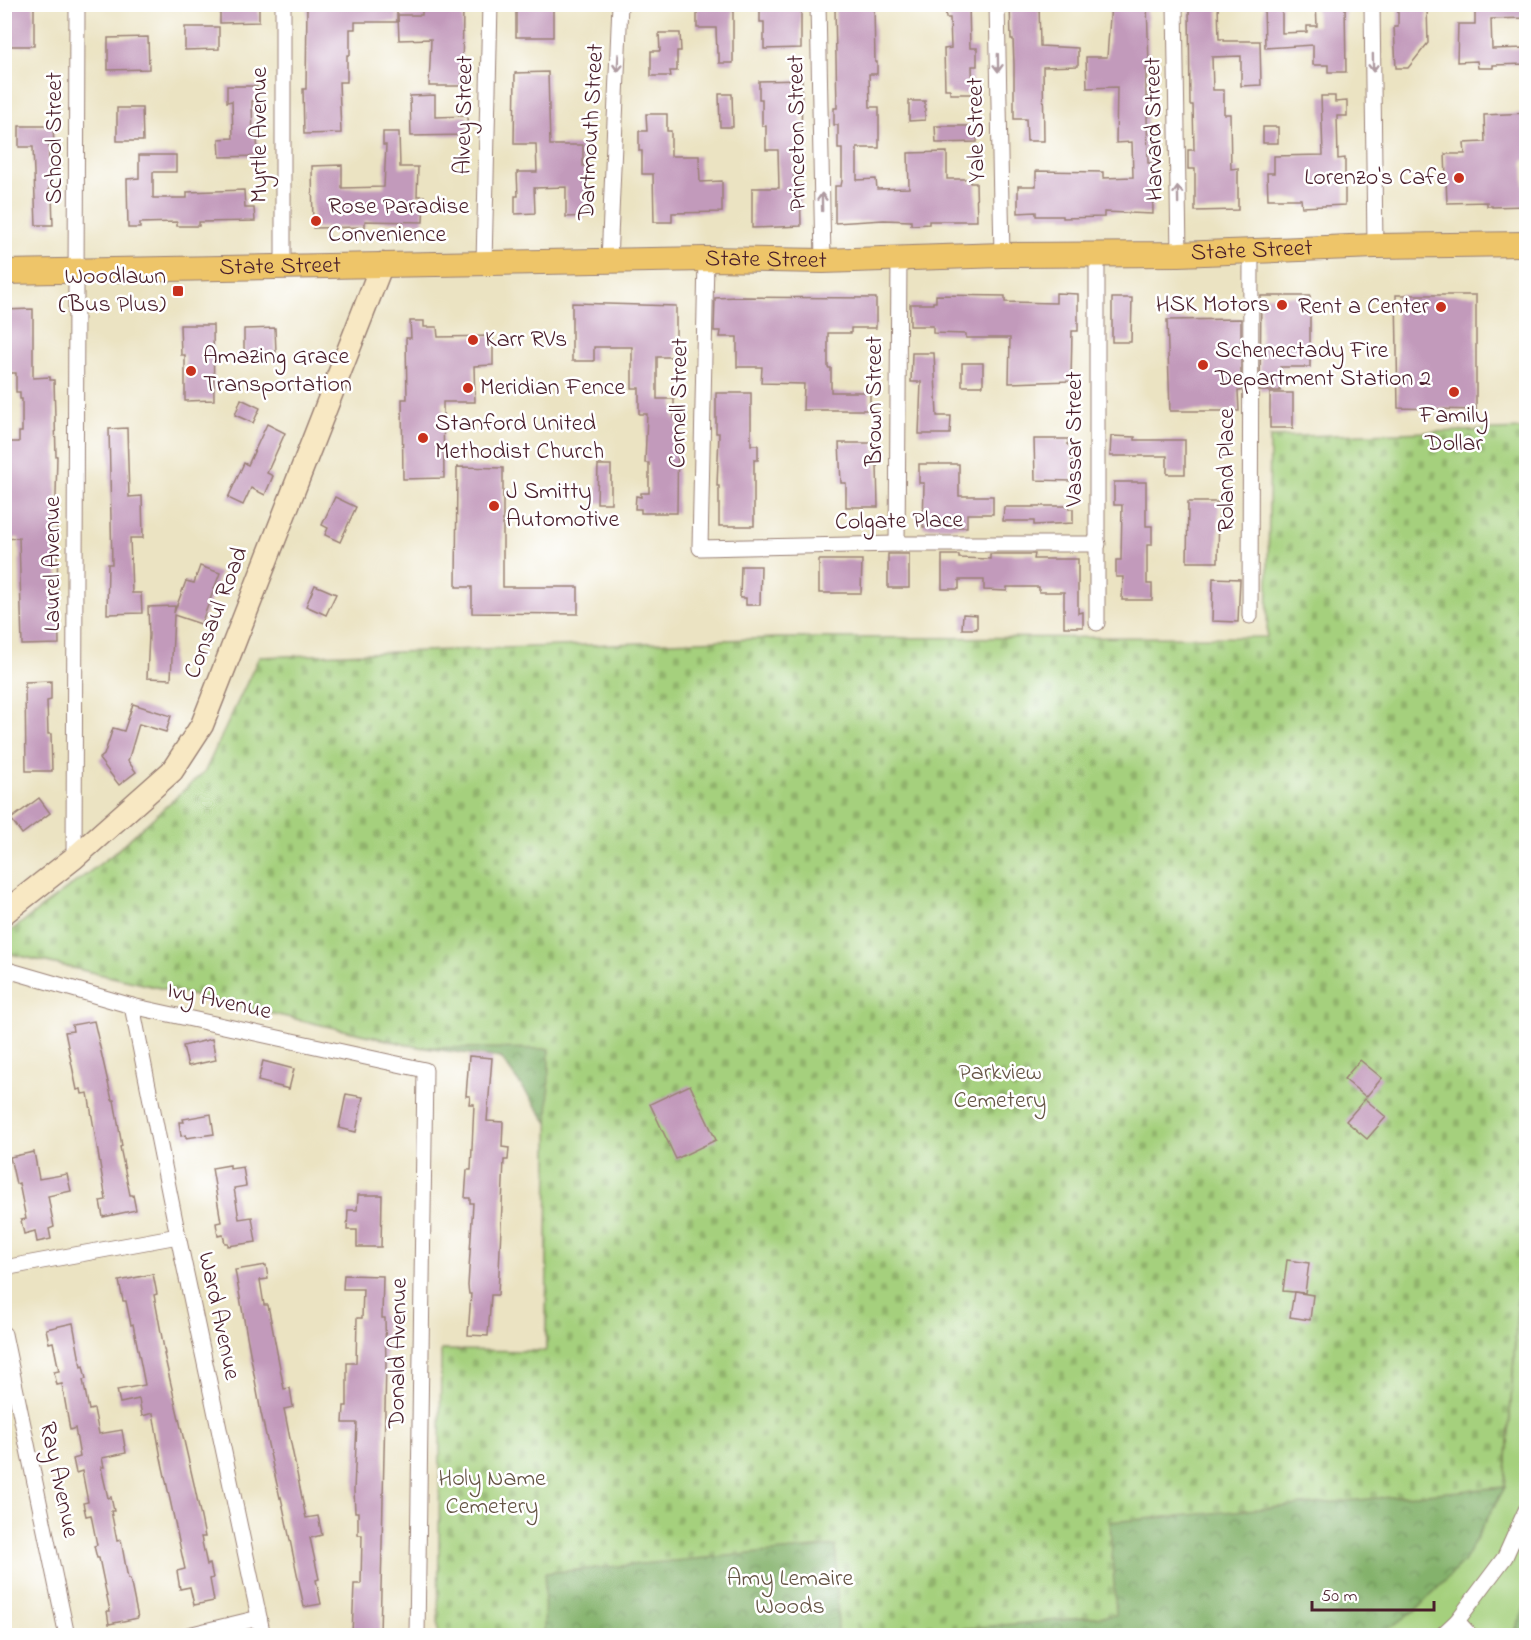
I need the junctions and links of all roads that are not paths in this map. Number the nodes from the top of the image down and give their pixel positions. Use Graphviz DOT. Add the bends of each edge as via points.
graph roads {
  1 [pos="77,4"];
  2 [pos="284,4"];
  3 [pos="490,4"];
  4 [pos="620,4"];
  5 [pos="818,4"];
  6 [pos="997,4"];
  7 [pos="1175,4"];
  8 [pos="1372,4"];
  9 [pos="1527,244"];
  10 [pos="1375,246"];
  11 [pos="1251,251"];
  12 [pos="1179,254"];
  13 [pos="1002,255"];
  14 [pos="1097,255"];
  15 [pos="899,258"];
  16 [pos="706,259"];
  17 [pos="609,261"];
  18 [pos="823,261"];
  19 [pos="484,263"];
  20 [pos="382,264"];
  21 [pos="282,266"];
  22 [pos="77,271"];
  23 [pos="4,272"];
  24 [pos="897,544"];
  25 [pos="1098,544"];
  26 [pos="700,548"];
  27 [pos="1250,616"];
  28 [pos="1097,623"];
  29 [pos="74,858"];
  30 [pos="4,913"];
  31 [pos="4,969"];
  32 [pos="132,1006"];
  33 [pos="425,1070"];
  34 [pos="178,1236"];
  35 [pos="4,1268"];
  36 [pos="4,1334"];
  37 [pos="1527,1510"];
  38 [pos="259,1618"];
  39 [pos="1457,1621"];
  40 [pos="66,1635"];
  41 [pos="184,1635"];
  42 [pos="263,1635"];
  43 [pos="417,1635"];
  44 [pos="1442,1635"];
  45 [pos="1471,1635"];
  1 -- 22 [label="street, School Street"];
  2 -- 21 [label="street, Myrtle Avenue"];
  3 -- 19 [label="street, Alvey Street"];
  4 -- 17 [label="street, Dartmouth Street, one-way"];
  18 -- 5 [label="street, Princeton Street, one-way"];
  6 -- 13 [label="street, Yale Street, one-way"];
  12 -- 7 [label="street, Harvard Street, one-way"];
  8 -- 10 [label="street, one-way"];
  9 -- 10 [label="main road, State Street"];
  10 -- 11 [label="main road, State Street"];
  11 -- 12 [label="main road, State Street"];
  11 -- 27 [label="street, Roland Place"];
  12 -- 14 [label="main road, State Street"];
  13 -- 14 [label="main road, State Street"];
  13 -- 15 [label="main road, State Street"];
  14 -- 25 [label="street, Vassar Street"];
  15 -- 18 [label="main road, State Street"];
  15 -- 24 [label="street, Brown Street"];
  16 -- 17 [label="main road, State Street"];
  16 -- 18 [label="main road, State Street"];
  16 -- 26 [label="street, Cornell Street"];
  17 -- 19 [label="main road, State Street"];
  19 -- 20 [label="main road, State Street"];
  20 -- 21 [label="main road, State Street"];
  20 -- 29 [label="street, Consaul Road" via="202,725 172,771"];
  21 -- 22 [label="main road, State Street"];
  22 -- 23 [label="main road, State Street"];
  22 -- 29 [label="street, Laurel Avenue"];
  24 -- 25 [label="street, Colgate Place"];
  24 -- 26 [label="street, Colgate Place"];
  25 -- 28 [label="street, Vassar Street"];
  29 -- 30 [label="street, Consaul Road"];
  31 -- 32 [label="street, Ivy Avenue"];
  32 -- 33 [label="street, Ivy Avenue"];
  32 -- 34 [label="street, Ward Avenue"];
  33 -- 43 [label="street, Donald Avenue"];
  34 -- 35 [label="street"];
  34 -- 38 [label="street, Ward Avenue"];
  36 -- 40 [label="street, Ray Avenue"];
  37 -- 39 [label="street" via="1505,1557"];
  38 -- 41 [label="street"];
  38 -- 42 [label="street, Ward Avenue"];
  39 -- 44 [label="street"];
  39 -- 45 [label="street"];
}
